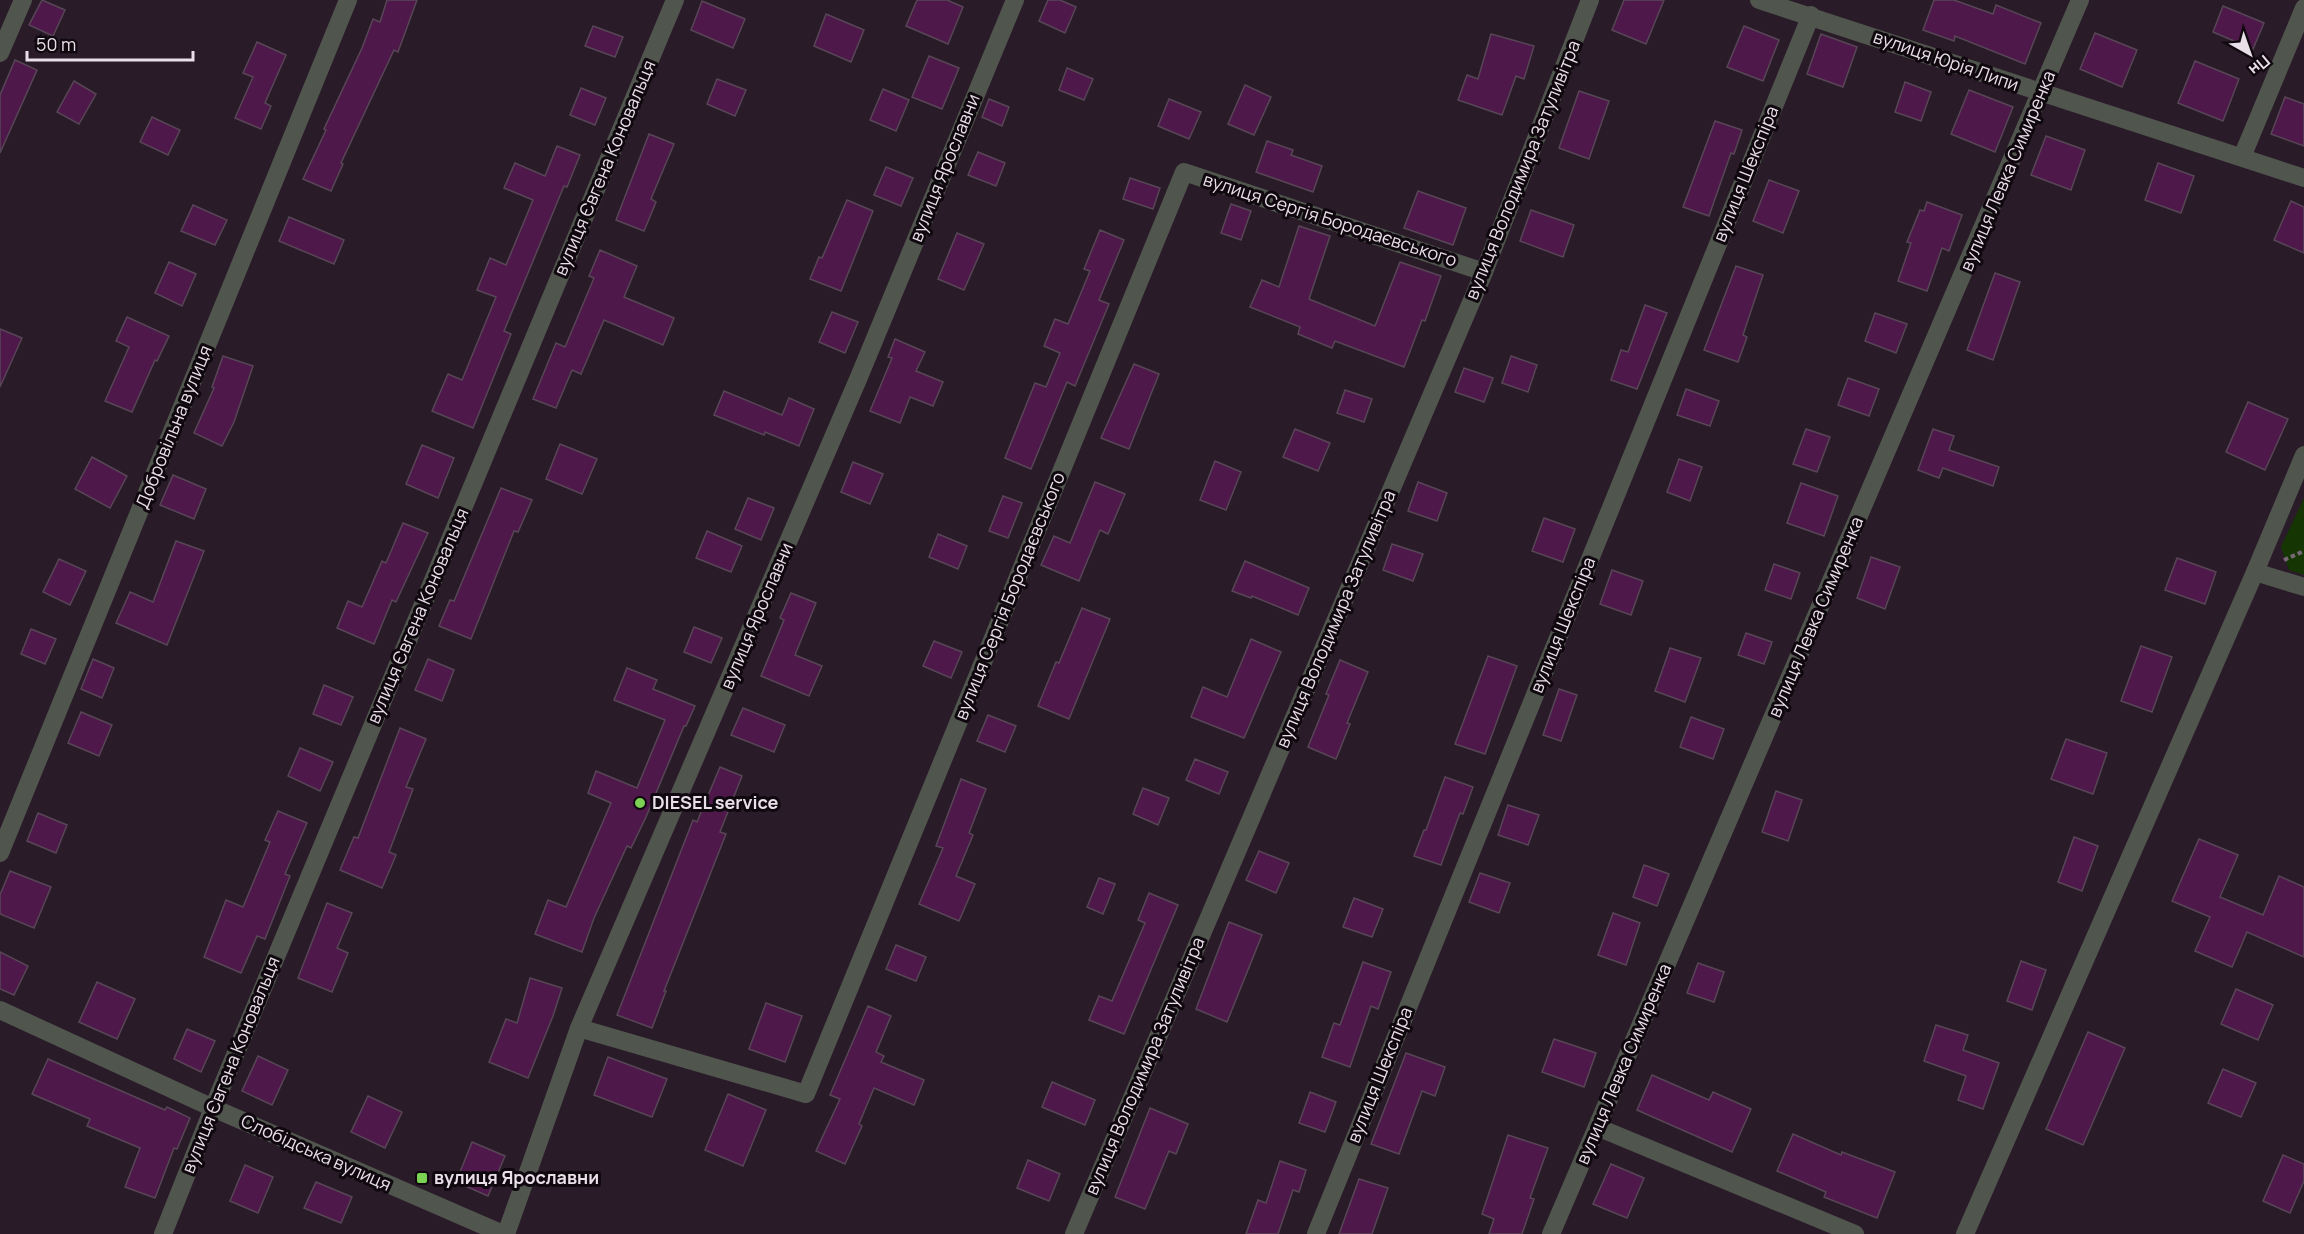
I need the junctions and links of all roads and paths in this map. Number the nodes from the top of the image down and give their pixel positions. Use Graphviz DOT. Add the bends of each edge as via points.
graph roads {
  1 [pos="23,0"];
  2 [pos="348,0"];
  3 [pos="675,0"];
  4 [pos="1015,0"];
  5 [pos="1590,0"];
  6 [pos="1759,0"];
  7 [pos="2080,0"];
  8 [pos="2304,8"];
  9 [pos="1811,15"];
  10 [pos="0,53"];
  11 [pos="2041,93"];
  12 [pos="2241,158"];
  13 [pos="2304,178"];
  14 [pos="1484,272"];
  15 [pos="2304,455"];
  16 [pos="2255,572"];
  17 [pos="2304,587"];
  18 [pos="0,853"];
  19 [pos="0,1010"];
  20 [pos="579,1028"];
  21 [pos="213,1108"];
  22 [pos="1597,1127"];
  23 [pos="163,1234"];
  24 [pos="505,1234"];
  25 [pos="1074,1234"];
  26 [pos="1316,1234"];
  27 [pos="1551,1234"];
  28 [pos="1855,1234"];
  29 [pos="1965,1234"];
  1 -- 10 [label="street"];
  2 -- 18 [label="street, Добровільна вулиця"];
  3 -- 21 [label="street, вулиця Євгена Коновальця"];
  4 -- 20 [label="street, вулиця Ярославни" via="859,377"];
  5 -- 14 [label="street, вулиця Володимира Затуливітра"];
  6 -- 9 [label="street, вулиця Юрія Липи"];
  7 -- 11 [label="street, вулиця Левка Симиренка"];
  8 -- 12 [label="street"];
  9 -- 11 [label="street, вулиця Юрія Липи"];
  9 -- 26 [label="street, вулиця Шекспіра"];
  11 -- 12 [label="street, вулиця Юрія Липи"];
  11 -- 22 [label="street, вулиця Левка Симиренка"];
  12 -- 13 [label="street, вулиця Юрія Липи"];
  14 -- 20 [label="street, вулиця Сергія Бородаєвського" via="1184,172 806,1094"];
  14 -- 25 [label="street, вулиця Володимира Затуливітра"];
  15 -- 16 [label="street"];
  16 -- 17 [label="street"];
  16 -- 29 [label="street"];
  19 -- 21 [label="street, Слобідська вулиця"];
  20 -- 24 [label="street, вулиця Ярославни"];
  21 -- 23 [label="street, вулиця Євгена Коновальця"];
  21 -- 24 [label="street, Слобідська вулиця"];
  22 -- 27 [label="street, вулиця Левка Симиренка"];
  22 -- 28 [label="street"];
}
